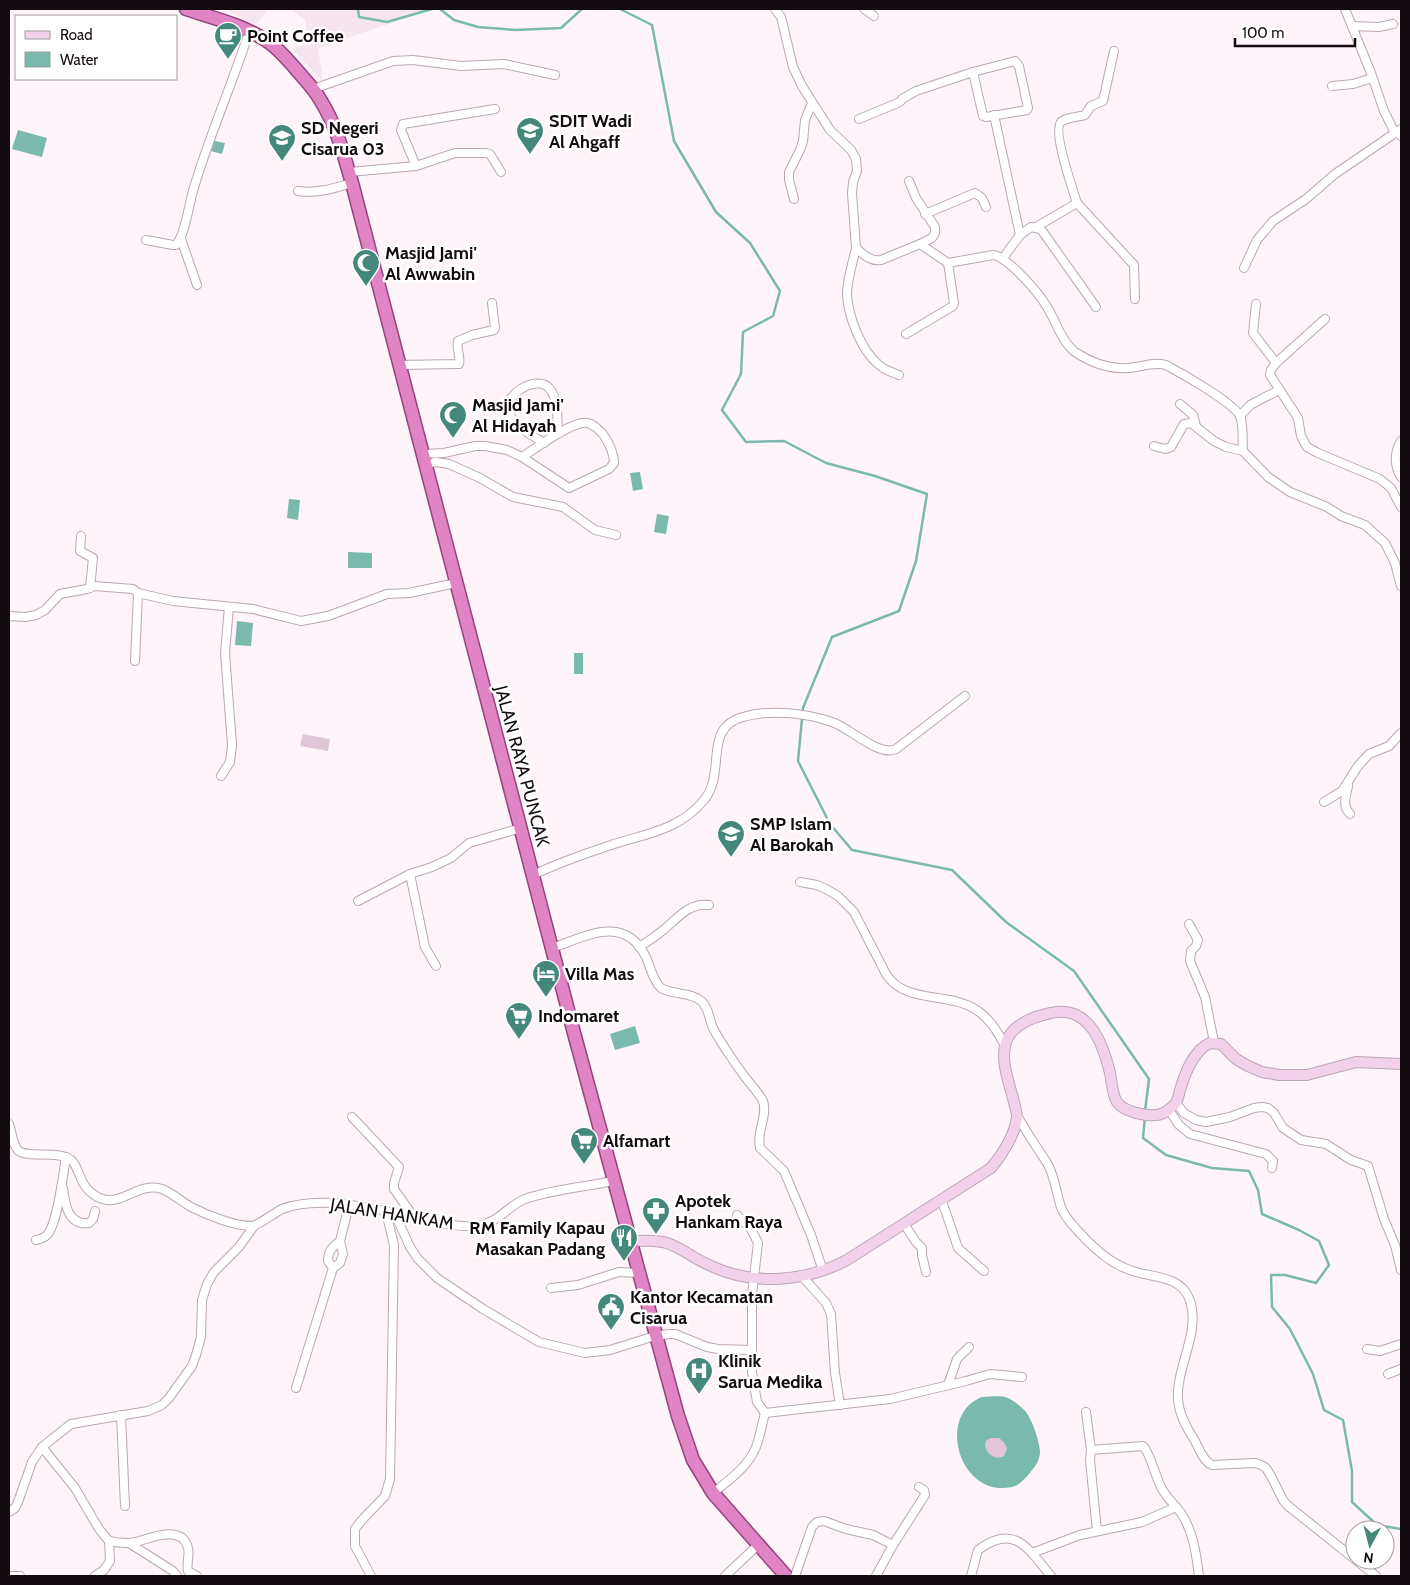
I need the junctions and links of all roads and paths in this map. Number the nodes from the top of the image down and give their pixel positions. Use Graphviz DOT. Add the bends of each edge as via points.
graph roads {
  1 [pos="186,9"];
  2 [pos="774,9"];
  3 [pos="864,9"];
  4 [pos="1345,9"];
  5 [pos="874,16"];
  6 [pos="1393,24"];
  7 [pos="1352,26"];
  8 [pos="250,32"];
  9 [pos="1114,51"];
  10 [pos="973,72"];
  11 [pos="555,75"];
  12 [pos="1372,78"];
  13 [pos="1332,86"];
  14 [pos="313,89"];
  15 [pos="812,103"];
  16 [pos="495,109"];
  17 [pos="994,115"];
  18 [pos="859,120"];
  19 [pos="1400,132"];
  20 [pos="416,166"];
  21 [pos="501,172"];
  22 [pos="351,178"];
  23 [pos="908,181"];
  24 [pos="298,191"];
  25 [pos="794,199"];
  26 [pos="1077,203"];
  27 [pos="986,207"];
  28 [pos="926,214"];
  29 [pos="1036,227"];
  30 [pos="1020,235"];
  31 [pos="181,239"];
  32 [pos="146,240"];
  33 [pos="920,244"];
  34 [pos="856,248"];
  35 [pos="1003,258"];
  36 [pos="948,263"];
  37 [pos="1244,268"];
  38 [pos="197,285"];
  39 [pos="1135,299"];
  40 [pos="492,304"];
  41 [pos="1256,304"];
  42 [pos="1096,307"];
  43 [pos="1325,319"];
  44 [pos="906,334"];
  45 [pos="1276,363"];
  46 [pos="399,365"];
  47 [pos="899,375"];
  48 [pos="1279,390"];
  49 [pos="1180,404"];
  50 [pos="1240,416"];
  51 [pos="1196,426"];
  52 [pos="558,434"];
  53 [pos="1401,441"];
  54 [pos="544,443"];
  55 [pos="1154,446"];
  56 [pos="1242,451"];
  57 [pos="522,457"];
  58 [pos="424,459"];
  59 [pos="1401,477"];
  60 [pos="1401,507"];
  61 [pos="81,536"];
  62 [pos="616,536"];
  63 [pos="456,583"];
  64 [pos="1401,586"];
  65 [pos="90,588"];
  66 [pos="138,593"];
  67 [pos="229,607"];
  68 [pos="9,616"];
  69 [pos="135,660"];
  70 [pos="965,696"];
  71 [pos="1401,733"];
  72 [pos="221,776"];
  73 [pos="1348,782"];
  74 [pos="1324,802"];
  75 [pos="1350,814"];
  76 [pos="521,828"];
  77 [pos="410,874"];
  78 [pos="533,874"];
  79 [pos="800,882"];
  80 [pos="358,901"];
  81 [pos="709,905"];
  82 [pos="1189,924"];
  83 [pos="639,947"];
  84 [pos="552,948"];
  85 [pos="436,966"];
  86 [pos="1214,1042"];
  87 [pos="1004,1044"];
  88 [pos="1401,1064"];
  89 [pos="1172,1107"];
  90 [pos="1017,1115"];
  91 [pos="352,1117"];
  92 [pos="9,1124"];
  93 [pos="66,1157"];
  94 [pos="1272,1168"];
  95 [pos="62,1180"];
  96 [pos="614,1181"];
  97 [pos="942,1201"];
  98 [pos="349,1204"];
  99 [pos="95,1211"];
  100 [pos="386,1212"];
  101 [pos="395,1214"];
  102 [pos="737,1215"];
  103 [pos="413,1216"];
  104 [pos="904,1224"];
  105 [pos="254,1226"];
  106 [pos="36,1240"];
  107 [pos="340,1240"];
  108 [pos="630,1242"];
  109 [pos="333,1268"];
  110 [pos="1401,1270"];
  111 [pos="822,1271"];
  112 [pos="926,1272"];
  113 [pos="984,1272"];
  114 [pos="639,1273"];
  115 [pos="801,1275"];
  116 [pos="754,1279"];
  117 [pos="551,1288"];
  118 [pos="655,1336"];
  119 [pos="1401,1344"];
  120 [pos="969,1347"];
  121 [pos="1368,1349"];
  122 [pos="751,1350"];
  123 [pos="1401,1368"];
  124 [pos="1388,1374"];
  125 [pos="1022,1376"];
  126 [pos="948,1385"];
  127 [pos="296,1388"];
  128 [pos="840,1405"];
  129 [pos="1086,1412"];
  130 [pos="765,1413"];
  131 [pos="121,1415"];
  132 [pos="42,1447"];
  133 [pos="1091,1450"];
  134 [pos="919,1488"];
  135 [pos="713,1493"];
  136 [pos="126,1506"];
  137 [pos="1176,1507"];
  138 [pos="11,1509"];
  139 [pos="1096,1531"];
  140 [pos="109,1541"];
  141 [pos="129,1543"];
  142 [pos="893,1545"];
  143 [pos="758,1546"];
  144 [pos="1032,1553"];
  145 [pos="1365,1573"];
  146 [pos="9,1576"];
  147 [pos="20,1576"];
  148 [pos="95,1576"];
  149 [pos="177,1576"];
  150 [pos="198,1576"];
  151 [pos="371,1576"];
  152 [pos="725,1576"];
  153 [pos="786,1576"];
  154 [pos="795,1576"];
  155 [pos="876,1576"];
  156 [pos="971,1576"];
  157 [pos="1051,1576"];
  158 [pos="1199,1576"];
  159 [pos="1376,1576"];
  1 -- 8 [label="highway, JALAN RAYA PUNCAK"];
  2 -- 15 [label="street" via="781,17 795,73"];
  3 -- 5 [label="street"];
  4 -- 7 [label="street"];
  6 -- 7 [label="street"];
  7 -- 12 [label="street"];
  8 -- 14 [label="highway, JALAN RAYA PUNCAK" via="286,58"];
  8 -- 31 [label="street" via="206,151"];
  9 -- 26 [label="street" via="1103,101 1091,106 1085,115 1063,120 1060,124 1064,160"];
  10 -- 17 [label="street" via="983,116"];
  10 -- 17 [label="street" via="1015,61 1018,64 1028,108"];
  10 -- 18 [label="street" via="916,90 900,102"];
  11 -- 14 [label="street" via="510,65 460,66 393,60"];
  12 -- 13 [label="street"];
  12 -- 19 [label="street" via="1384,111 1393,128"];
  14 -- 22 [label="highway, JALAN RAYA PUNCAK" via="327,111"];
  15 -- 25 [label="street" via="805,120 803,141 789,172"];
  15 -- 34 [label="street" via="830,130 856,158 857,171 852,186"];
  16 -- 20 [label="street" via="403,124 401,130"];
  17 -- 30 [label="street"];
  19 -- 37 [label="street" via="1273,221 1257,240"];
  20 -- 21 [label="street" via="455,153 486,153 490,154"];
  20 -- 22 [label="street"];
  22 -- 24 [label="street" via="331,189"];
  22 -- 46 [label="highway, JALAN RAYA PUNCAK"];
  23 -- 28 [label="street"];
  26 -- 29 [label="street"];
  26 -- 39 [label="street" via="1134,265"];
  27 -- 28 [label="street" via="975,193"];
  28 -- 33 [label="street" via="935,230 932,238"];
  29 -- 30 [label="street" via="1027,228"];
  29 -- 42 [label="street" via="1043,232"];
  30 -- 35 [label="street"];
  31 -- 32 [label="street" via="173,245"];
  31 -- 38 [label="street"];
  33 -- 34 [label="street" via="876,261"];
  33 -- 36 [label="street"];
  34 -- 47 [label="street" via="847,292 853,323 875,361"];
  35 -- 36 [label="street" via="994,255"];
  35 -- 50 [label="street" via="1040,298 1074,351 1111,368 1166,365 1229,404"];
  36 -- 44 [label="street" via="953,306"];
  40 -- 46 [label="street" via="494,330 458,341 459,364"];
  41 -- 45 [label="street" via="1253,333"];
  43 -- 45 [label="street"];
  45 -- 48 [label="street" via="1270,375"];
  46 -- 58 [label="highway, JALAN RAYA PUNCAK"];
  48 -- 50 [label="street" via="1250,405"];
  48 -- 60 [label="street" via="1298,418 1307,447 1380,479 1391,488"];
  49 -- 51 [label="street" via="1193,415"];
  50 -- 56 [label="street"];
  51 -- 55 [label="street" via="1184,424 1169,448"];
  51 -- 56 [label="street" via="1214,441"];
  52 -- 54 [label="street"];
  52 -- 54 [label="street" via="556,404 550,389 539,383 518,391 509,404 510,414 520,426"];
  52 -- 57 [label="street" via="589,423 610,446 613,465 569,488"];
  53 -- 59 [label="street" via="1396,464"];
  54 -- 57 [label="street"];
  56 -- 64 [label="street" via="1268,477 1290,492 1359,521 1374,532 1393,559"];
  57 -- 58 [label="street" via="507,450 481,446"];
  58 -- 62 [label="street" via="449,464 515,498 563,507 595,530"];
  58 -- 63 [label="highway, JALAN RAYA PUNCAK"];
  61 -- 65 [label="street" via="80,551 93,558"];
  63 -- 67 [label="street" via="387,594 310,621"];
  63 -- 76 [label="highway, JALAN RAYA PUNCAK"];
  65 -- 66 [label="street" via="116,587 133,589"];
  65 -- 68 [label="street" via="60,594 46,610 36,615"];
  66 -- 67 [label="street"];
  66 -- 69 [label="street"];
  67 -- 72 [label="street" via="225,650 232,745 230,762"];
  70 -- 78 [label="street" via="891,751 874,747 839,724 826,720 769,712 735,720 723,729 718,742 712,789 699,806 682,819 657,832 578,856"];
  71 -- 73 [label="street" via="1389,746 1369,754"];
  73 -- 74 [label="street" via="1339,794"];
  73 -- 75 [label="street" via="1345,804"];
  76 -- 77 [label="street" via="469,843 451,858"];
  76 -- 78 [label="highway, JALAN RAYA PUNCAK"];
  77 -- 80 [label="street"];
  77 -- 85 [label="street" via="425,947"];
  78 -- 84 [label="highway, JALAN RAYA PUNCAK"];
  79 -- 87 [label="street" via="826,889 854,912 894,984 916,994 976,1009 991,1023"];
  81 -- 83 [label="street" via="689,909"];
  82 -- 86 [label="street" via="1198,940 1189,958 1190,964 1205,997"];
  83 -- 84 [label="street" via="626,936 610,930"];
  83 -- 111 [label="street" via="659,985 703,1002 714,1029 763,1101 765,1109 759,1144 784,1171 811,1235"];
  84 -- 96 [label="highway, JALAN RAYA PUNCAK"];
  86 -- 88 [label="main road" via="1248,1066 1279,1075 1307,1075 1356,1062"];
  86 -- 89 [label="main road" via="1203,1047 1189,1066"];
  87 -- 89 [label="main road" via="1016,1027 1030,1019 1058,1012 1080,1017 1090,1025 1103,1048 1117,1102 1123,1108 1158,1115"];
  87 -- 90 [label="main road" via="1005,1066"];
  89 -- 94 [label="street" via="1179,1125 1190,1134 1266,1154 1273,1160"];
  89 -- 110 [label="street" via="1206,1122 1254,1108 1268,1108 1282,1127 1302,1140 1324,1143 1368,1166"];
  90 -- 97 [label="main road" via="1011,1134 991,1168"];
  90 -- 145 [label="street" via="1048,1165 1063,1212 1073,1225 1112,1261 1134,1271 1170,1280 1187,1295 1192,1325 1178,1398 1188,1432 1208,1463 1264,1466 1285,1503"];
  91 -- 103 [label="street" via="399,1167 394,1190"];
  92 -- 93 [label="street" via="20,1152"];
  93 -- 95 [label="street"];
  93 -- 105 [label="street" via="75,1164 84,1186 101,1198 114,1200 139,1190 159,1188 209,1215"];
  95 -- 99 [label="street" via="66,1206 74,1220 80,1224 89,1223 94,1219"];
  95 -- 106 [label="street" via="51,1229 44,1238"];
  96 -- 103 [label="street, JALAN HANKAM" via="524,1200 500,1218 482,1225 454,1225"];
  96 -- 108 [label="highway, JALAN RAYA PUNCAK"];
  97 -- 104 [label="main road"];
  97 -- 113 [label="street" via="958,1248"];
  98 -- 100 [label="street, JALAN HANKAM"];
  98 -- 105 [label="street, JALAN HANKAM" via="289,1207"];
  98 -- 107 [label="street"];
  100 -- 101 [label="street, JALAN HANKAM"];
  100 -- 151 [label="street" via="394,1245 390,1479 385,1496 357,1525 354,1540"];
  101 -- 103 [label="street, JALAN HANKAM"];
  101 -- 118 [label="street" via="410,1247 432,1273 461,1295 539,1342 585,1352 610,1350"];
  102 -- 116 [label="street" via="757,1239"];
  104 -- 111 [label="main road" via="847,1260"];
  104 -- 112 [label="street" via="922,1248"];
  105 -- 131 [label="street" via="207,1284 202,1300 202,1329 192,1366 162,1405 148,1411"];
  107 -- 109 [label="street" via="343,1254 340,1263"];
  107 -- 109 [label="street" via="331,1248 328,1257"];
  108 -- 114 [label="highway, JALAN RAYA PUNCAK"];
  108 -- 116 [label="main road" via="666,1242 720,1270"];
  109 -- 127 [label="street"];
  111 -- 115 [label="main road"];
  114 -- 117 [label="street" via="619,1272 578,1285"];
  114 -- 118 [label="highway, JALAN RAYA PUNCAK"];
  115 -- 116 [label="main road"];
  115 -- 128 [label="street" via="826,1303 831,1314"];
  116 -- 122 [label="street"];
  118 -- 122 [label="street" via="675,1334 707,1347"];
  118 -- 135 [label="highway, JALAN RAYA PUNCAK" via="686,1442"];
  119 -- 121 [label="street" via="1384,1350"];
  120 -- 126 [label="street" via="957,1359"];
  122 -- 130 [label="street" via="757,1402"];
  123 -- 124 [label="street"];
  125 -- 126 [label="street" via="990,1374"];
  126 -- 128 [label="street" via="890,1399"];
  128 -- 130 [label="street"];
  129 -- 133 [label="street"];
  130 -- 135 [label="street" via="753,1453 743,1467"];
  131 -- 132 [label="street" via="71,1424"];
  131 -- 136 [label="street"];
  132 -- 138 [label="street" via="32,1462 18,1502"];
  132 -- 140 [label="street" via="75,1488"];
  133 -- 137 [label="street" via="1145,1448 1162,1489"];
  133 -- 139 [label="street"];
  134 -- 142 [label="street" via="925,1495"];
  135 -- 143 [label="highway, JALAN RAYA PUNCAK"];
  137 -- 139 [label="street" via="1142,1522"];
  137 -- 158 [label="street" via="1192,1534"];
  139 -- 144 [label="street"];
  140 -- 141 [label="street"];
  140 -- 148 [label="street" via="110,1561"];
  141 -- 149 [label="street"];
  141 -- 150 [label="street" via="164,1534 180,1538 188,1550 188,1571"];
  142 -- 154 [label="street" via="873,1535 818,1521 812,1527"];
  142 -- 155 [label="street"];
  143 -- 152 [label="street"];
  143 -- 153 [label="highway, JALAN RAYA PUNCAK"];
  144 -- 156 [label="street" via="1016,1539 994,1541 978,1550"];
  144 -- 157 [label="street"];
  145 -- 159 [label="street"];
  146 -- 147 [label="street"];
}
